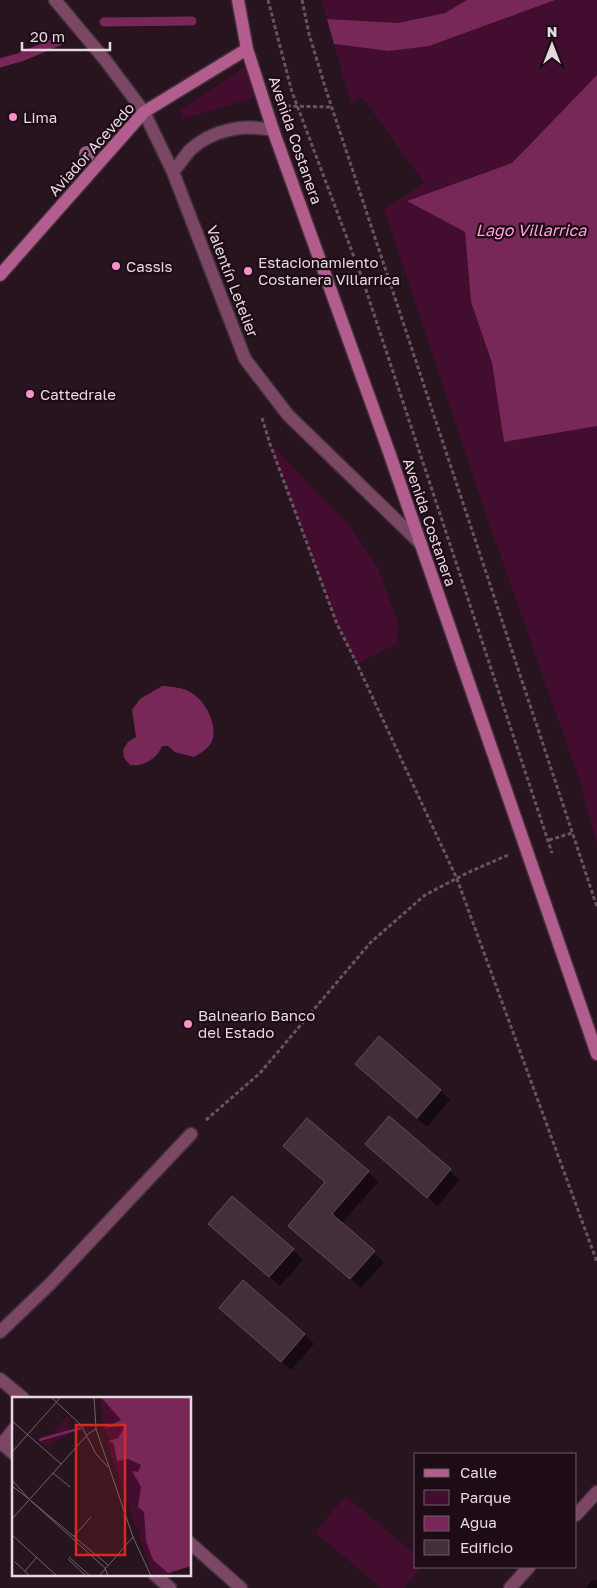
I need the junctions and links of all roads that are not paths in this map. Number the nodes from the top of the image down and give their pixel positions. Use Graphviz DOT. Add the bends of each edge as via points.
graph roads {
  1 [pos="55,0"];
  2 [pos="238,0"];
  3 [pos="248,49"];
  4 [pos="144,112"];
  5 [pos="274,130"];
  6 [pos="173,172"];
  7 [pos="0,275"];
  8 [pos="421,544"];
  9 [pos="597,1054"];
  10 [pos="191,1134"];
  11 [pos="0,1332"];
  12 [pos="0,1379"];
  13 [pos="23,1397"];
  14 [pos="12,1431"];
  15 [pos="1,1443"];
  16 [pos="12,1452"];
  17 [pos="597,1492"];
  18 [pos="577,1514"];
  19 [pos="191,1544"];
  20 [pos="528,1568"];
  21 [pos="156,1576"];
  22 [pos="170,1588"];
  23 [pos="241,1588"];
  24 [pos="510,1588"];
  1 -- 4 [label="street, Valentín Letelier"];
  2 -- 3 [label="main road, Avenida Costanera"];
  3 -- 4 [label="main road, Aviador Acevedo"];
  3 -- 5 [label="main road, Avenida Costanera"];
  4 -- 6 [label="street, Valentín Letelier"];
  4 -- 7 [label="main road, Aviador Acevedo"];
  5 -- 6 [label="street" via="256,126 211,135 190,151"];
  5 -- 8 [label="main road, Avenida Costanera"];
  6 -- 8 [label="street, Valentín Letelier" via="245,359 288,415"];
  8 -- 9 [label="main road, Avenida Costanera"];
  10 -- 11 [label="street" via="71,1263"];
  12 -- 13 [label="street"];
  14 -- 15 [label="street"];
  15 -- 16 [label="street"];
  17 -- 18 [label="street"];
  19 -- 23 [label="street"];
  20 -- 24 [label="street"];
  21 -- 22 [label="street"];
}
